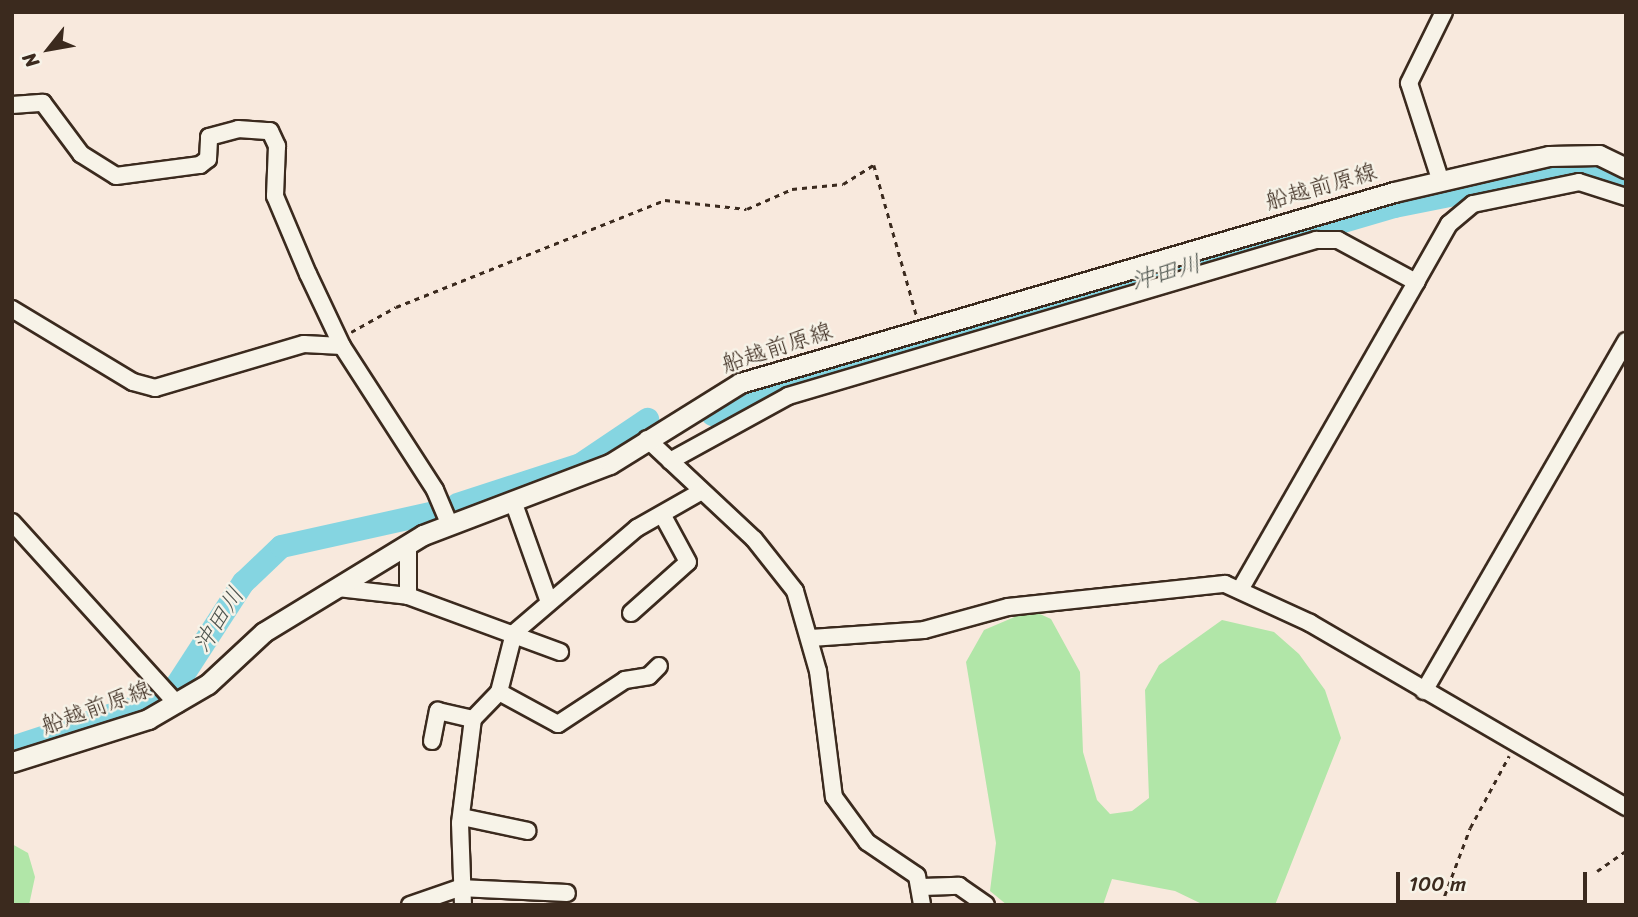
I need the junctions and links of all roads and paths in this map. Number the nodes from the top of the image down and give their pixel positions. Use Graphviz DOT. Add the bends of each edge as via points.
graph roads {
  1 [pos="1444,12"];
  2 [pos="12,105"];
  3 [pos="1626,167"];
  4 [pos="1441,182"];
  5 [pos="1626,197"];
  6 [pos="1416,282"];
  7 [pos="12,309"];
  8 [pos="920,330"];
  9 [pos="1626,341"];
  10 [pos="341,343"];
  11 [pos="647,439"];
  12 [pos="670,461"];
  13 [pos="700,492"];
  14 [pos="513,501"];
  15 [pos="663,516"];
  16 [pos="448,522"];
  17 [pos="12,523"];
  18 [pos="408,544"];
  19 [pos="338,588"];
  20 [pos="1241,588"];
  21 [pos="408,596"];
  22 [pos="549,602"];
  23 [pos="631,613"];
  24 [pos="514,633"];
  25 [pos="811,638"];
  26 [pos="560,652"];
  27 [pos="659,666"];
  28 [pos="1424,691"];
  29 [pos="499,692"];
  30 [pos="177,704"];
  31 [pos="473,719"];
  32 [pos="432,741"];
  33 [pos="1514,745"];
  34 [pos="12,762"];
  35 [pos="1626,807"];
  36 [pos="462,817"];
  37 [pos="528,831"];
  38 [pos="1626,851"];
  39 [pos="1597,871"];
  40 [pos="922,887"];
  41 [pos="459,888"];
  42 [pos="567,893"];
  43 [pos="417,904"];
  44 [pos="463,905"];
  45 [pos="922,905"];
  46 [pos="986,905"];
  47 [pos="1441,905"];
  1 -- 4 [label="street" via="1409,83"];
  2 -- 10 [label="street" via="43,103 81,154 116,176 200,165 208,159 209,137 238,129 270,131 277,146 275,196"];
  3 -- 4 [label="main road, 船越前原線" via="1599,155 1574,153"];
  4 -- 8 [label="main road, 船越前原線"];
  5 -- 6 [label="street" via="1579,181 1473,204 1449,223"];
  6 -- 12 [label="street" via="1338,240 1316,240 788,396"];
  6 -- 20 [label="street"];
  7 -- 10 [label="street" via="133,382 155,388 304,344"];
  8 -- 10 [label="path" via="874,165 843,184 792,188 747,209 665,200 396,307"];
  8 -- 11 [label="main road, 船越前原線" via="740,383"];
  9 -- 28 [label="street"];
  10 -- 16 [label="street" via="435,490"];
  11 -- 12 [label="street"];
  11 -- 14 [label="main road, 船越前原線" via="610,464"];
  12 -- 13 [label="street"];
  13 -- 15 [label="street"];
  13 -- 25 [label="street" via="774,562 795,591"];
  14 -- 16 [label="main road, 船越前原線"];
  14 -- 22 [label="street"];
  15 -- 22 [label="street" via="638,528"];
  15 -- 23 [label="street" via="688,562"];
  16 -- 18 [label="main road, 船越前原線"];
  17 -- 30 [label="street"];
  18 -- 19 [label="main road, 船越前原線"];
  18 -- 21 [label="street"];
  19 -- 21 [label="street"];
  19 -- 30 [label="main road, 船越前原線" via="264,632"];
  20 -- 25 [label="street" via="1163,586 1007,607 924,630"];
  20 -- 28 [label="street"];
  21 -- 24 [label="street"];
  22 -- 24 [label="street"];
  24 -- 26 [label="street"];
  24 -- 29 [label="street"];
  25 -- 40 [label="street" via="834,797 867,842 908,868"];
  27 -- 29 [label="street" via="649,676 625,680 558,724"];
  28 -- 33 [label="street"];
  29 -- 31 [label="street"];
  30 -- 34 [label="main road, 船越前原線" via="148,719"];
  31 -- 32 [label="street" via="438,711"];
  31 -- 36 [label="street"];
  33 -- 35 [label="street"];
  33 -- 47 [label="path" via="1470,828"];
  36 -- 37 [label="street"];
  36 -- 41 [label="street"];
  38 -- 39 [label="path"];
  40 -- 45 [label="street"];
  40 -- 46 [label="street" via="959,886"];
  41 -- 42 [label="street"];
  41 -- 43 [label="street"];
  41 -- 44 [label="street"];
}
